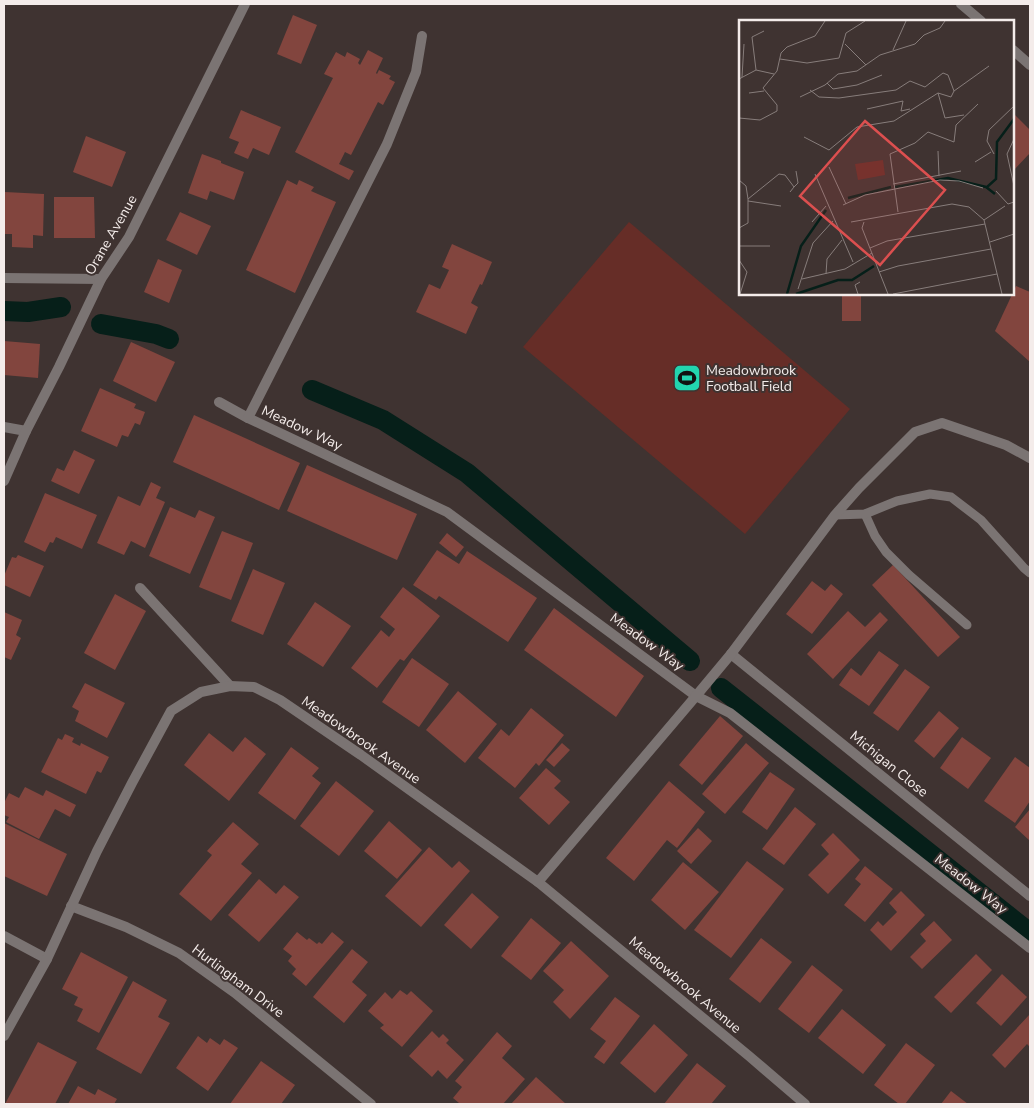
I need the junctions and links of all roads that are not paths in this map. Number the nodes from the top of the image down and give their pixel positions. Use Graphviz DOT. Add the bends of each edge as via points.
graph roads {
  1 [pos="245,4"];
  2 [pos="961,4"];
  3 [pos="979,20"];
  4 [pos="422,36"];
  5 [pos="1014,51"];
  6 [pos="1030,65"];
  7 [pos="4,278"];
  8 [pos="101,279"];
  9 [pos="219,402"];
  10 [pos="248,418"];
  11 [pos="4,427"];
  12 [pos="26,431"];
  13 [pos="1030,458"];
  14 [pos="4,481"];
  15 [pos="865,514"];
  16 [pos="835,515"];
  17 [pos="1030,573"];
  18 [pos="140,588"];
  19 [pos="967,626"];
  20 [pos="731,654"];
  21 [pos="230,686"];
  22 [pos="696,696"];
  23 [pos="538,882"];
  24 [pos="1030,896"];
  25 [pos="71,906"];
  26 [pos="4,936"];
  27 [pos="1030,948"];
  28 [pos="47,959"];
  29 [pos="4,1036"];
  30 [pos="371,1104"];
  31 [pos="805,1104"];
  1 -- 8 [label="street, Orane Avenue" via="129,237"];
  2 -- 3 [label="street"];
  4 -- 10 [label="street" via="416,72 387,144"];
  5 -- 6 [label="street"];
  7 -- 8 [label="street"];
  8 -- 12 [label="street, Orane Avenue"];
  9 -- 10 [label="street, Meadow Way"];
  10 -- 22 [label="street, Meadow Way" via="447,512"];
  11 -- 12 [label="street"];
  12 -- 14 [label="street, Orane Avenue"];
  13 -- 16 [label="street" via="1006,444 942,423 914,432"];
  15 -- 16 [label="lane"];
  15 -- 17 [label="lane" via="897,501 930,494 951,497 981,520"];
  15 -- 19 [label="lane" via="886,552"];
  16 -- 20 [label="street"];
  18 -- 21 [label="street"];
  20 -- 22 [label="street"];
  20 -- 24 [label="street, Michigan Close"];
  21 -- 23 [label="street, Meadowbrook Avenue" via="254,688 280,700"];
  21 -- 25 [label="street, Meadowbrook Avenue" via="200,692 171,711"];
  22 -- 23 [label="street"];
  22 -- 27 [label="street, Meadow Way" via="730,714"];
  23 -- 31 [label="street, Meadowbrook Avenue"];
  25 -- 28 [label="street, Meadowbrook Avenue"];
  25 -- 30 [label="street, Hurlingham Drive" via="126,927 179,953 235,993"];
  26 -- 28 [label="street"];
  28 -- 29 [label="street, Meadowbrook Avenue"];
}
